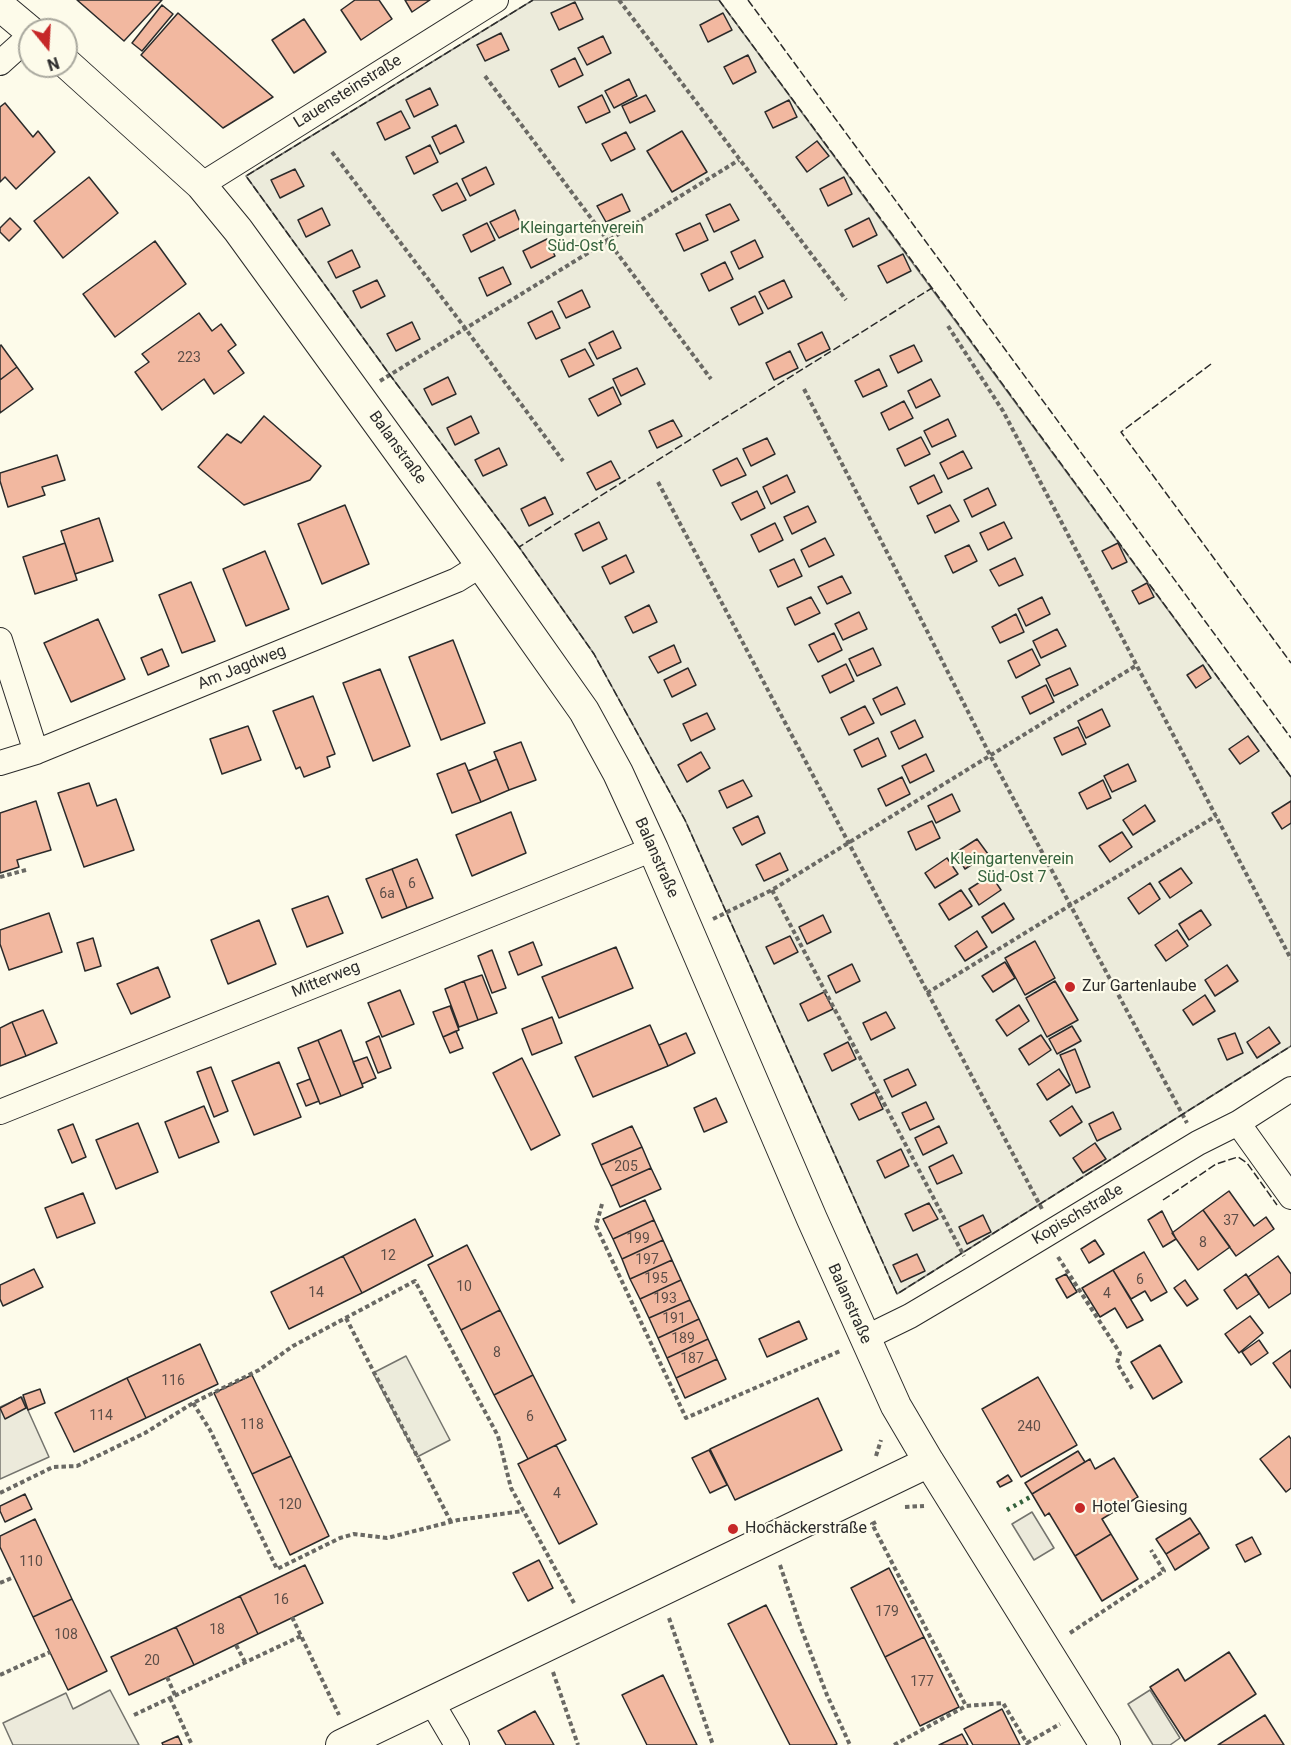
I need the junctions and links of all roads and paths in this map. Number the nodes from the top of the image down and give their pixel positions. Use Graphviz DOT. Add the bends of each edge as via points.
graph roads {
  1 [pos="496,0"];
  2 [pos="619,0"];
  3 [pos="0,6"];
  4 [pos="18,21"];
  5 [pos="18,47"];
  6 [pos="0,63"];
  7 [pos="78,74"];
  8 [pos="485,75"];
  9 [pos="332,152"];
  10 [pos="739,160"];
  11 [pos="201,185"];
  12 [pos="608,240"];
  13 [pos="846,300"];
  14 [pos="948,326"];
  15 [pos="465,328"];
  16 [pos="390,375"];
  17 [pos="711,379"];
  18 [pos="804,389"];
  19 [pos="563,461"];
  20 [pos="658,482"];
  21 [pos="481,565"];
  22 [pos="0,640"];
  23 [pos="1137,665"];
  24 [pos="36,752"];
  25 [pos="990,755"];
  26 [pos="0,763"];
  27 [pos="1216,816"];
  28 [pos="847,843"];
  29 [pos="653,849"];
  30 [pos="26,870"];
  31 [pos="0,877"];
  32 [pos="772,890"];
  33 [pos="1071,905"];
  34 [pos="688,931"];
  35 [pos="1291,959"];
  36 [pos="927,993"];
  37 [pos="1291,1089"];
  38 [pos="0,1112"];
  39 [pos="1182,1114"];
  40 [pos="1238,1123"];
  41 [pos="1291,1197"];
  42 [pos="602,1204"];
  43 [pos="1039,1204"];
  44 [pos="1044,1234"];
  45 [pos="963,1252"];
  46 [pos="346,1318"];
  47 [pos="852,1345"];
  48 [pos="1133,1390"];
  49 [pos="193,1403"];
  50 [pos="929,1462"];
  51 [pos="0,1494"];
  52 [pos="523,1511"];
  53 [pos="882,1518"];
  54 [pos="451,1522"];
  55 [pos="771,1538"];
  56 [pos="1150,1550"];
  57 [pos="14,1577"];
  58 [pos="0,1583"];
  59 [pos="660,1592"];
  60 [pos="292,1617"];
  61 [pos="587,1627"];
  62 [pos="1070,1633"];
  63 [pos="301,1636"];
  64 [pos="236,1645"];
  65 [pos="545,1647"];
  66 [pos="50,1652"];
  67 [pos="245,1662"];
  68 [pos="0,1675"];
  69 [pos="167,1677"];
  70 [pos="176,1695"];
  71 [pos="170,1698"];
  72 [pos="431,1701"];
  73 [pos="966,1706"];
  74 [pos="134,1715"];
  75 [pos="1060,1724"];
  76 [pos="346,1743"];
  77 [pos="1028,1744"];
  78 [pos="192,1745"];
  79 [pos="457,1745"];
  80 [pos="578,1745"];
  81 [pos="713,1745"];
  82 [pos="850,1745"];
  83 [pos="894,1745"];
  84 [pos="1105,1745"];
  1 -- 11 [label="street, Lauensteinstraße"];
  2 -- 10 [label="path"];
  3 -- 4 [label="street"];
  5 -- 6 [label="street"];
  7 -- 11 [label="street, Balanstraße"];
  8 -- 12 [label="path"];
  9 -- 15 [label="path"];
  10 -- 12 [label="path"];
  10 -- 13 [label="path"];
  11 -- 21 [label="street, Balanstraße" via="238,230"];
  12 -- 15 [label="path"];
  12 -- 17 [label="path"];
  14 -- 23 [label="path" via="1003,411"];
  15 -- 16 [label="path"];
  15 -- 19 [label="path"];
  18 -- 25 [label="path"];
  20 -- 28 [label="path"];
  21 -- 24 [label="street, Am Jagdweg" via="458,579"];
  21 -- 29 [label="street, Balanstraße" via="584,711"];
  22 -- 24 [label="street"];
  23 -- 25 [label="path"];
  23 -- 27 [label="path"];
  24 -- 26 [label="street, Am Jagdweg"];
  25 -- 28 [label="path"];
  25 -- 33 [label="path"];
  27 -- 33 [label="path"];
  27 -- 35 [label="path"];
  28 -- 32 [label="path"];
  28 -- 36 [label="path"];
  29 -- 34 [label="street, Balanstraße"];
  29 -- 38 [label="street, Mitterweg"];
  30 -- 31 [label="path"];
  32 -- 34 [label="path"];
  32 -- 45 [label="path"];
  33 -- 36 [label="path"];
  33 -- 39 [label="path"];
  34 -- 47 [label="street, Balanstraße"];
  36 -- 43 [label="path"];
  37 -- 40 [label="street, Kopischstraße"];
  40 -- 41 [label="street"];
  40 -- 44 [label="street, Kopischstraße"];
  42 -- 47 [label="path" via="596,1226 686,1418"];
  44 -- 47 [label="street, Kopischstraße" via="910,1316"];
  44 -- 48 [label="path" via="1120,1353 1117,1362"];
  46 -- 49 [label="path" via="293,1346 259,1370"];
  46 -- 52 [label="path" via="416,1281 498,1436 511,1488"];
  46 -- 54 [label="path"];
  47 -- 50 [label="street, Balanstraße" via="896,1406"];
  49 -- 51 [label="path" via="145,1433 77,1466 53,1467"];
  49 -- 54 [label="path" via="277,1569 354,1534 387,1538"];
  50 -- 55 [label="street"];
  50 -- 84 [label="street, Balanstraße"];
  52 -- 54 [label="path"];
  52 -- 61 [label="path"];
  53 -- 73 [label="path" via="872,1524"];
  55 -- 59 [label="street"];
  55 -- 82 [label="path" via="801,1628"];
  56 -- 62 [label="path" via="1164,1571"];
  57 -- 58 [label="path"];
  59 -- 61 [label="street"];
  59 -- 81 [label="path"];
  60 -- 63 [label="path"];
  61 -- 65 [label="street"];
  63 -- 67 [label="path"];
  63 -- 76 [label="path"];
  64 -- 67 [label="path"];
  65 -- 72 [label="street"];
  65 -- 80 [label="path"];
  66 -- 68 [label="path"];
  67 -- 70 [label="path"];
  69 -- 70 [label="path"];
  70 -- 71 [label="path"];
  71 -- 74 [label="path"];
  71 -- 78 [label="path"];
  72 -- 76 [label="street"];
  72 -- 79 [label="street"];
  73 -- 77 [label="path" via="1003,1703"];
  73 -- 83 [label="path"];
  75 -- 77 [label="path"];
}
